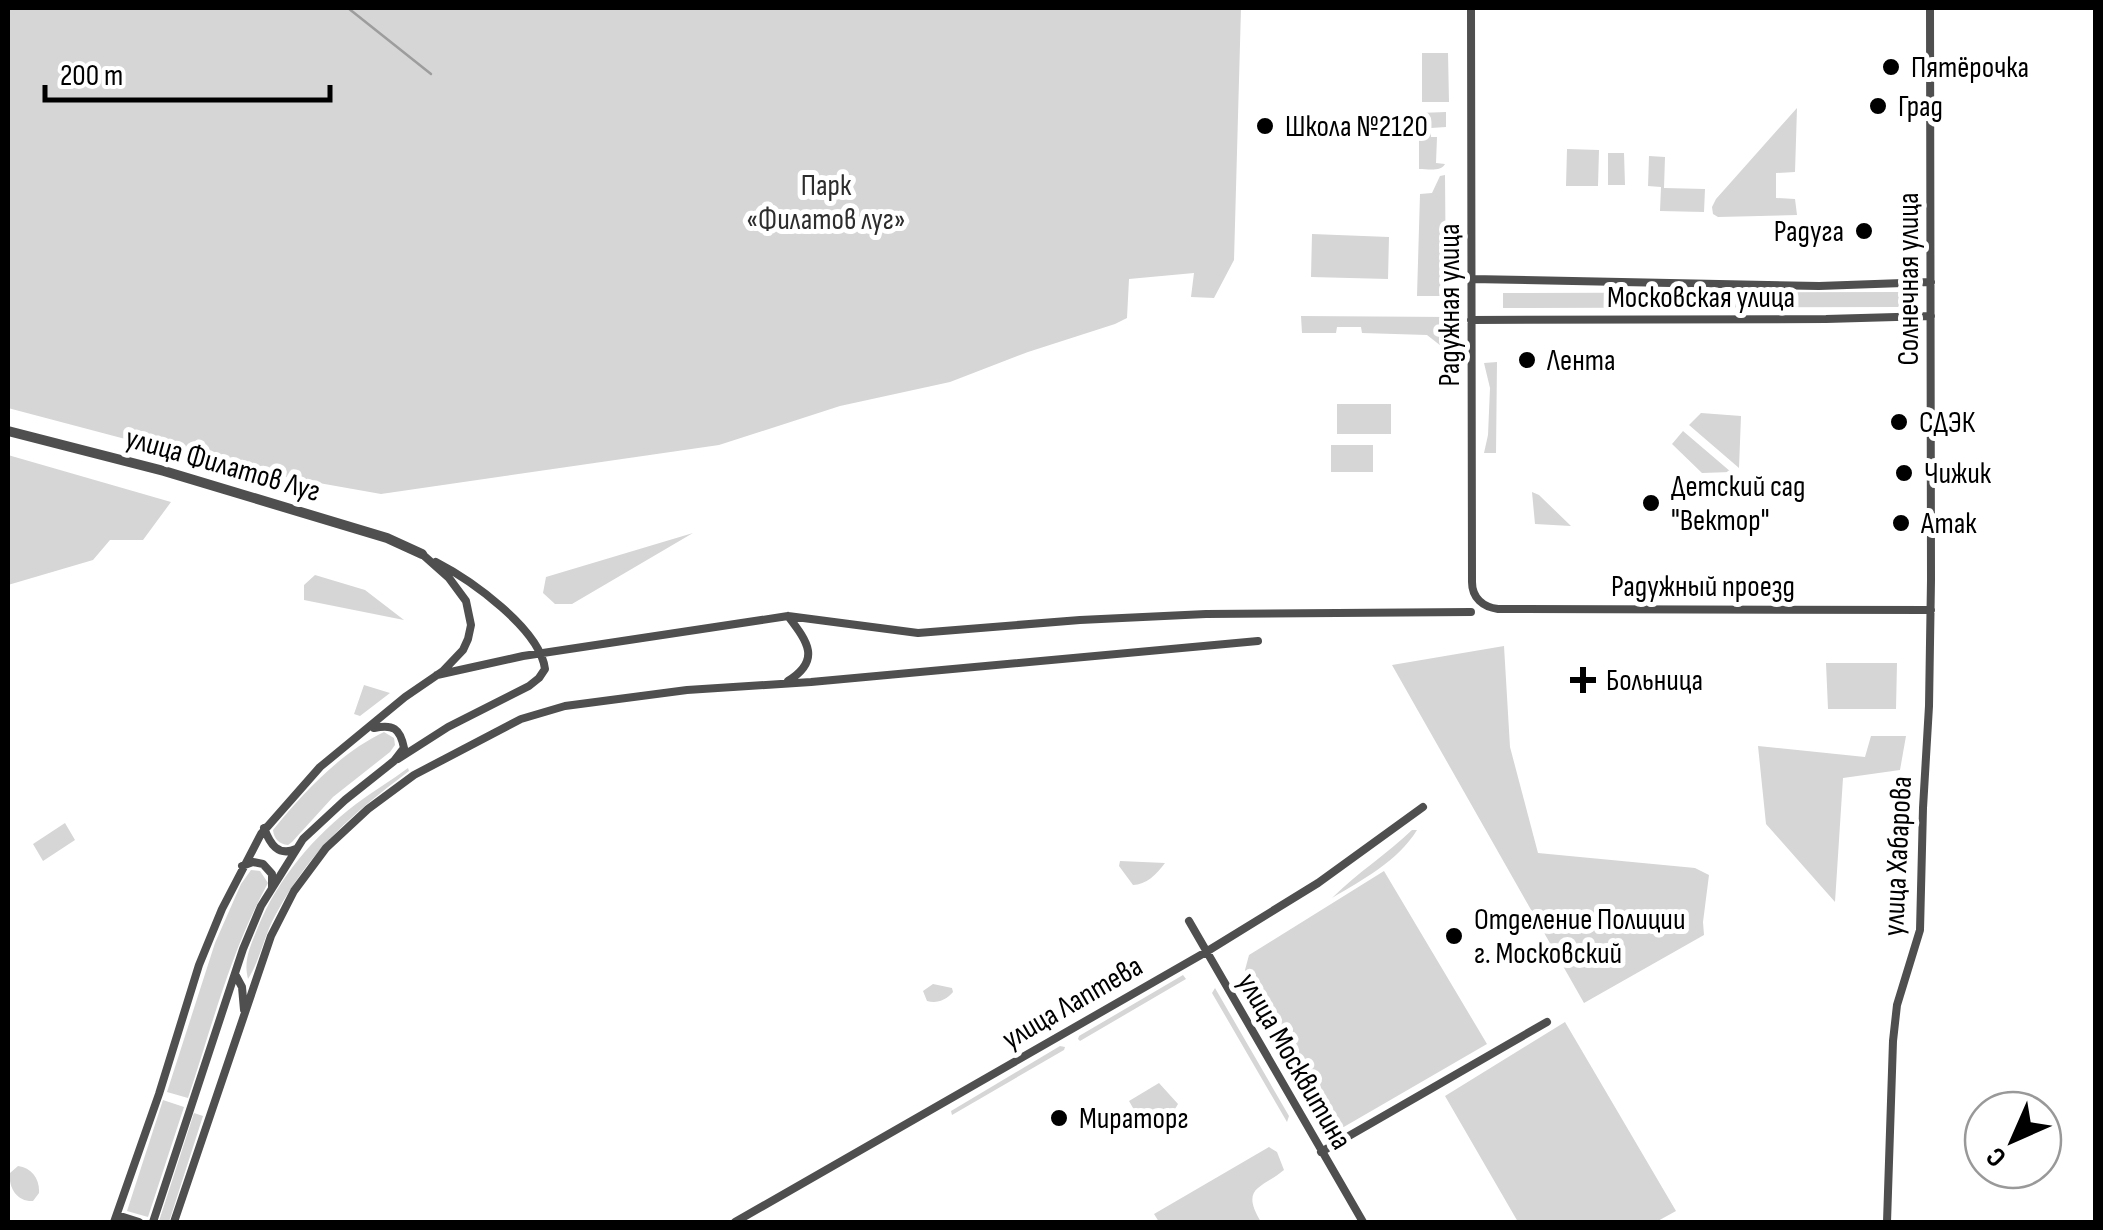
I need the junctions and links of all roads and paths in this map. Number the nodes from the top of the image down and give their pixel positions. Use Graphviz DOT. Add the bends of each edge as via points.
graph roads {
  1 [pos="1471,8"];
  2 [pos="1930,8"];
  3 [pos="1471,279"];
  4 [pos="1930,282"];
  5 [pos="1931,316"];
  6 [pos="1471,320"];
  7 [pos="8,431"];
  8 [pos="422,554"];
  9 [pos="1478,600"];
  10 [pos="1931,610"];
  11 [pos="1472,612"];
  12 [pos="788,616"];
  13 [pos="1258,641"];
  14 [pos="437,675"];
  15 [pos="784,684"];
  16 [pos="369,728"];
  17 [pos="394,762"];
  18 [pos="1424,807"];
  19 [pos="264,828"];
  20 [pos="297,848"];
  21 [pos="242,866"];
  22 [pos="272,887"];
  23 [pos="1189,921"];
  24 [pos="1206,952"];
  25 [pos="235,974"];
  26 [pos="244,1020"];
  27 [pos="1547,1022"];
  28 [pos="1321,1152"];
  29 [pos="116,1219"];
  30 [pos="139,1222"];
  31 [pos="153,1222"];
  32 [pos="174,1222"];
  33 [pos="735,1222"];
  34 [pos="1363,1222"];
  35 [pos="1887,1222"];
  1 -- 3 [label="street, Радужная улица"];
  2 -- 4 [label="street, Солнечная улица"];
  3 -- 4 [label="street, Московская улица"];
  3 -- 6 [label="street, Радужная улица"];
  4 -- 5 [label="street, Солнечная улица"];
  5 -- 6 [label="street, Московская улица"];
  5 -- 10 [label="street, Солнечная улица"];
  6 -- 9 [label="street, Радужная улица" via="1472,582"];
  7 -- 8 [label="street, улица Филатов Луг" via="164,471"];
  8 -- 14 [label="street, улица Филатов Луг" via="466,601 471,625 463,650"];
  8 -- 17 [label="street, улица Филатов Луг" via="492,599 540,649 545,669 529,686"];
  9 -- 10 [label="street, Радужный проезд" via="1498,609"];
  10 -- 35 [label="street, улица Хабарова" via="1920,930 1897,1005"];
  11 -- 12 [label="street" via="1206,614 918,633"];
  12 -- 14 [label="street"];
  12 -- 15 [label="street" via="808,648 808,662"];
  13 -- 15 [label="street"];
  14 -- 16 [label="street, улица Филатов Луг"];
  15 -- 26 [label="street" via="565,706 521,719 414,776 326,848 294,892 271,936"];
  16 -- 17 [label="street" via="386,725 402,735 404,748"];
  16 -- 19 [label="street, улица Филатов Луг" via="320,767"];
  17 -- 20 [label="street"];
  18 -- 24 [label="street, улица Лаптева"];
  19 -- 20 [label="street" via="277,850"];
  19 -- 21 [label="street, улица Филатов Луг"];
  20 -- 22 [label="street"];
  21 -- 22 [label="street" via="263,864"];
  21 -- 29 [label="street, улица Филатов Луг" via="199,965"];
  22 -- 25 [label="street"];
  23 -- 24 [label="street, улица Москвитина"];
  24 -- 28 [label="street, улица Москвитина"];
  24 -- 33 [label="street, улица Лаптева"];
  25 -- 26 [label="street"];
  25 -- 31 [label="street"];
  26 -- 32 [label="street"];
  27 -- 28 [label="street"];
  28 -- 34 [label="street, улица Москвитина"];
  29 -- 30 [label="street"];
}
